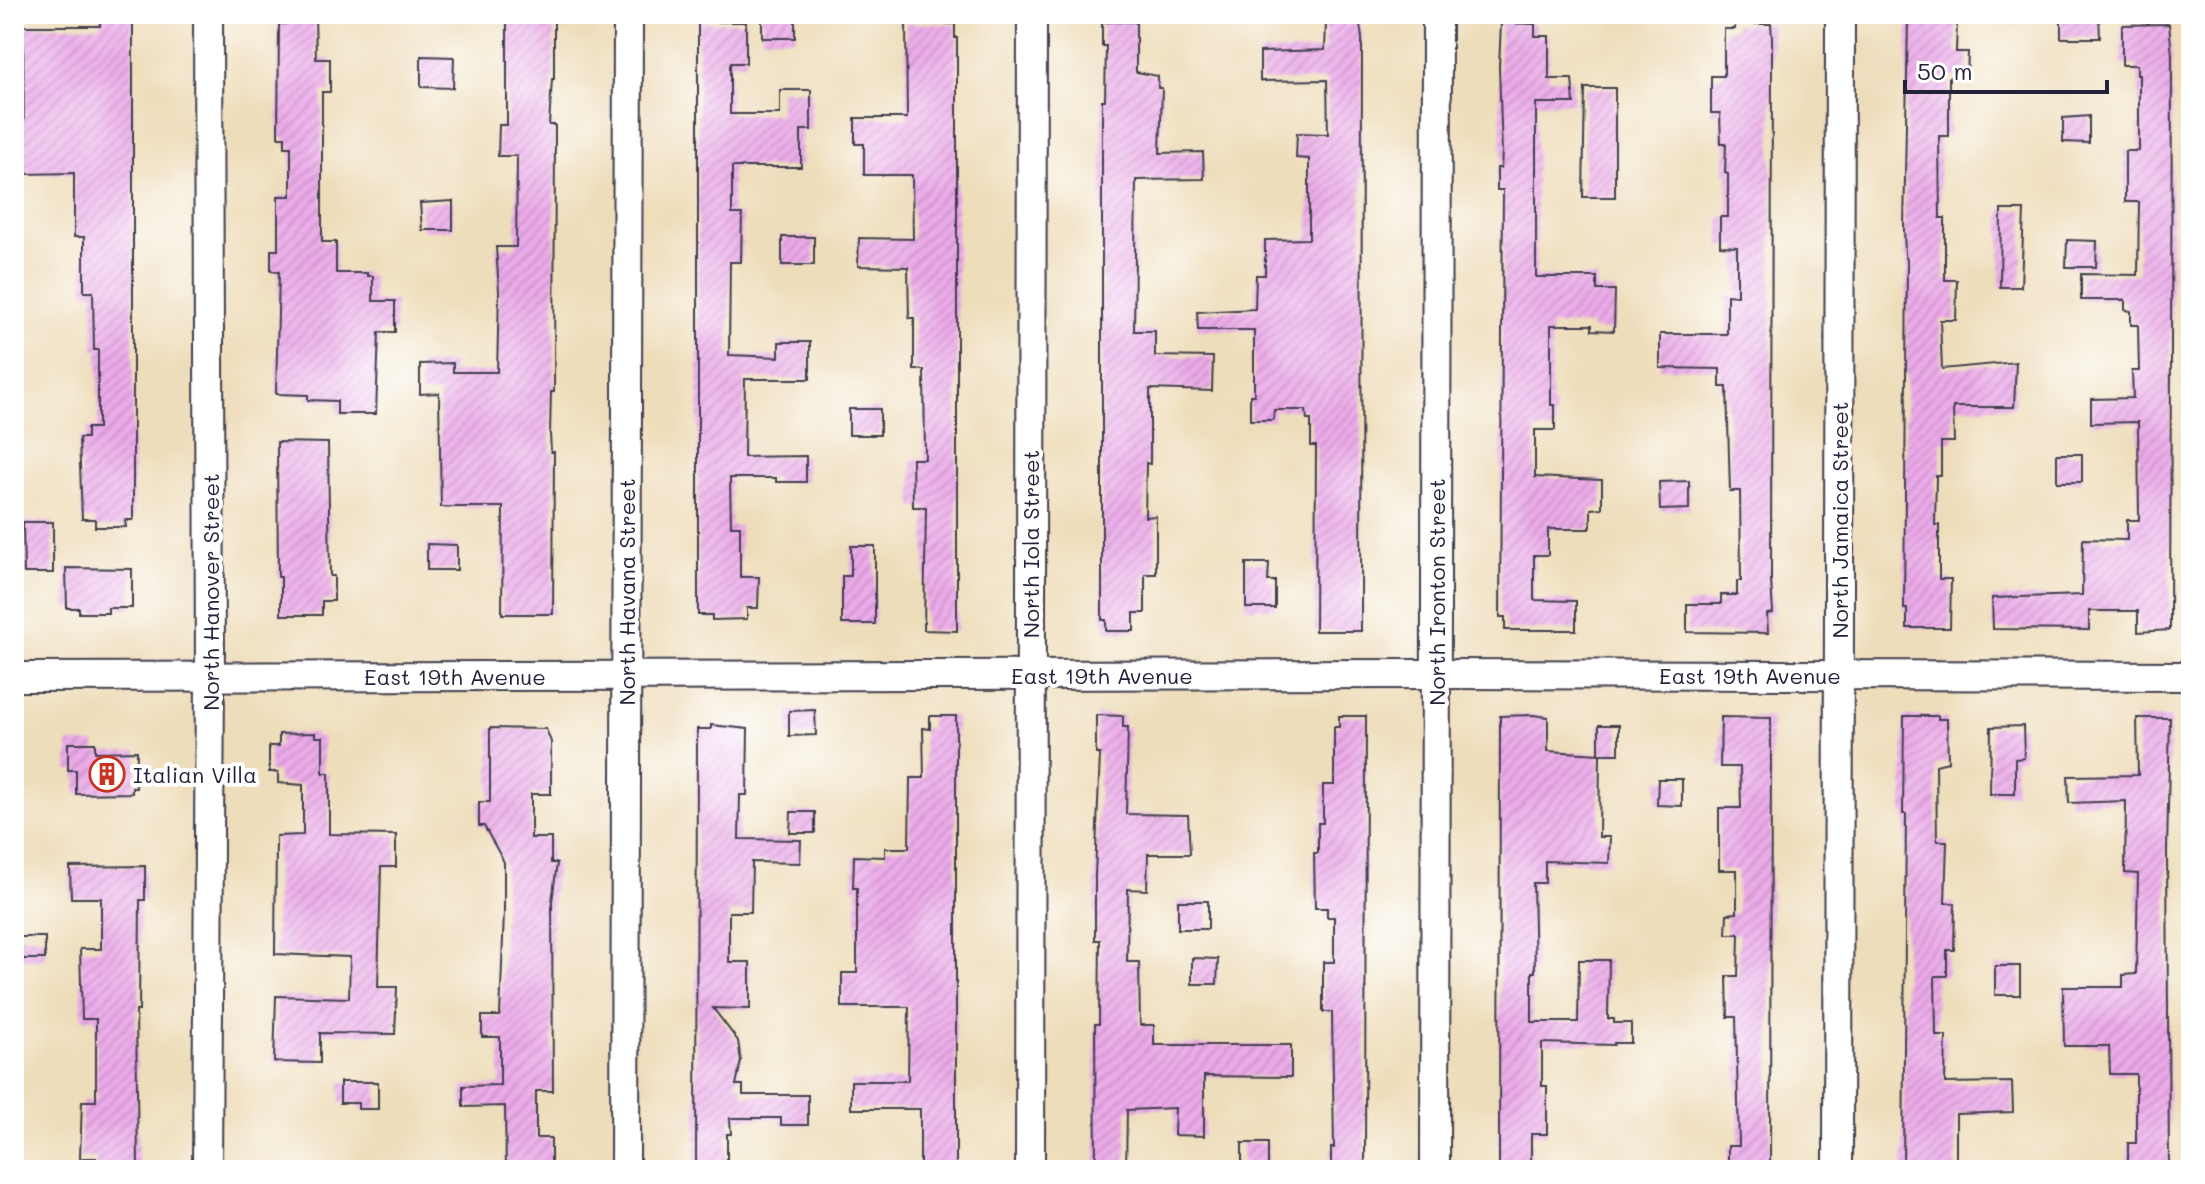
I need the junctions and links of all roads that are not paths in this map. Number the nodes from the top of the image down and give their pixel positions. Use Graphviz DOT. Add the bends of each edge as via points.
graph roads {
  1 [pos="208,14"];
  2 [pos="628,14"];
  3 [pos="1032,14"];
  4 [pos="1437,14"];
  5 [pos="1840,14"];
  6 [pos="1436,674"];
  7 [pos="1030,675"];
  8 [pos="210,676"];
  9 [pos="626,676"];
  10 [pos="1839,676"];
  11 [pos="2191,676"];
  12 [pos="14,677"];
  13 [pos="207,1170"];
  14 [pos="625,1170"];
  15 [pos="1030,1170"];
  16 [pos="1435,1170"];
  17 [pos="1838,1170"];
  1 -- 8 [label="street, North Hanover Street"];
  2 -- 9 [label="street, North Havana Street"];
  3 -- 7 [label="street, North Iola Street"];
  4 -- 6 [label="street, North Ironton Street"];
  5 -- 10 [label="street, North Jamaica Street"];
  6 -- 7 [label="street, East 19th Avenue"];
  6 -- 10 [label="street, East 19th Avenue"];
  6 -- 16 [label="street, North Ironton Street"];
  7 -- 9 [label="street, East 19th Avenue"];
  7 -- 15 [label="street, North Iola Street"];
  8 -- 9 [label="street, East 19th Avenue"];
  8 -- 12 [label="street, East 19th Avenue"];
  8 -- 13 [label="street, North Hanover Street"];
  9 -- 14 [label="street, North Havana Street"];
  10 -- 11 [label="street, East 19th Avenue"];
  10 -- 17 [label="street, North Jamaica Street"];
}
